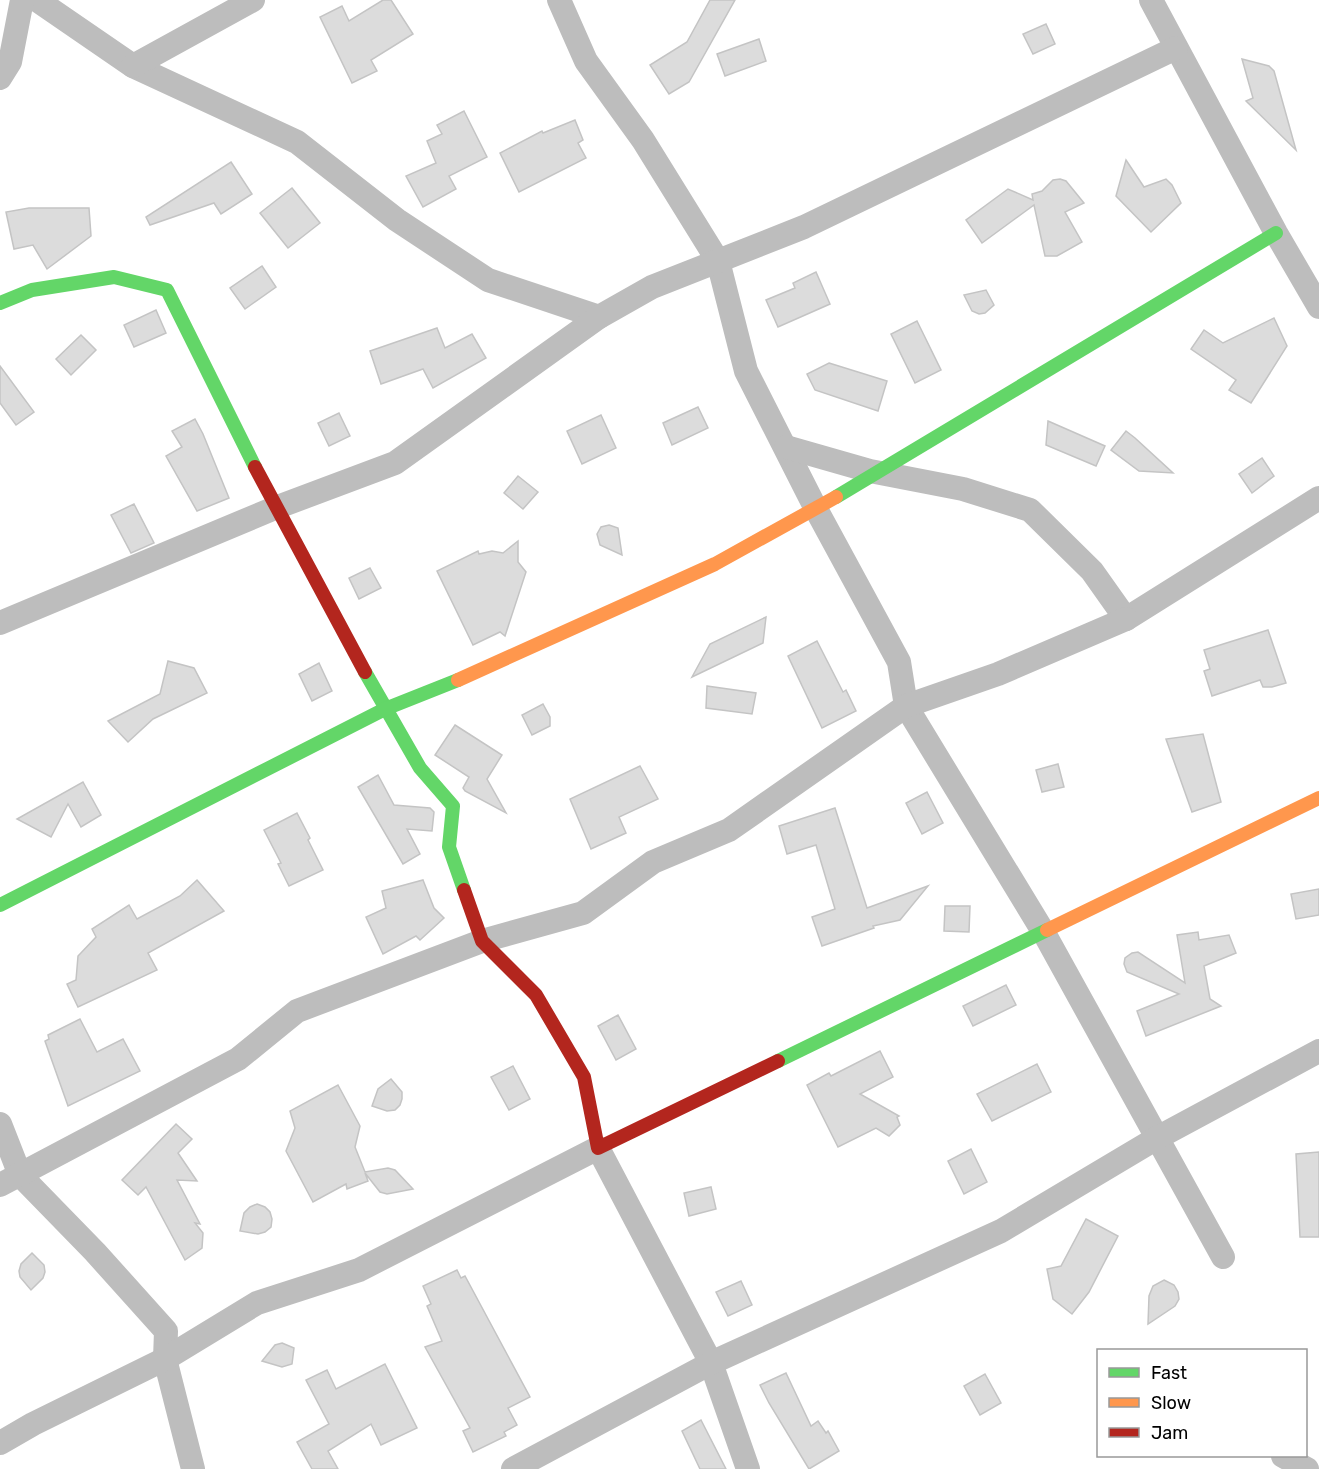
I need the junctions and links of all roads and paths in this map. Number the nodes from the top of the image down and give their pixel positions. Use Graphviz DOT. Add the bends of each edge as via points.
graph roads {
  1 [pos="22,0"];
  2 [pos="38,0"];
  3 [pos="253,0"];
  4 [pos="559,0"];
  5 [pos="1151,0"];
  6 [pos="1176,48"];
  7 [pos="133,66"];
  8 [pos="0,78"];
  9 [pos="1276,233"];
  10 [pos="718,261"];
  11 [pos="0,303"];
  12 [pos="1319,307"];
  13 [pos="599,317"];
  14 [pos="786,447"];
  15 [pos="878,472"];
  16 [pos="1319,498"];
  17 [pos="275,508"];
  18 [pos="816,509"];
  19 [pos="1126,619"];
  20 [pos="0,623"];
  21 [pos="906,706"];
  22 [pos="385,709"];
  23 [pos="1319,798"];
  24 [pos="0,905"];
  25 [pos="1044,933"];
  26 [pos="482,941"];
  27 [pos="1319,1051"];
  28 [pos="0,1124"];
  29 [pos="1157,1138"];
  30 [pos="598,1148"];
  31 [pos="10,1180"];
  32 [pos="1222,1257"];
  33 [pos="165,1359"];
  34 [pos="711,1363"];
  35 [pos="0,1443"];
  36 [pos="1286,1457"];
  37 [pos="193,1469"];
  38 [pos="513,1469"];
  39 [pos="748,1469"];
  40 [pos="1307,1469"];
  1 -- 8 [label="street" via="10,62"];
  2 -- 7 [label="street"];
  3 -- 7 [label="street"];
  4 -- 10 [label="street" via="586,61 644,140"];
  5 -- 6 [label="street"];
  6 -- 9 [label="street"];
  6 -- 10 [label="street" via="804,227"];
  7 -- 13 [label="street" via="297,142 397,220 488,280"];
  9 -- 12 [label="street"];
  9 -- 15 [label="street"];
  10 -- 13 [label="street" via="652,287"];
  10 -- 14 [label="street" via="746,371"];
  11 -- 17 [label="street" via="32,290 114,277 167,290"];
  13 -- 17 [label="street" via="394,463"];
  14 -- 15 [label="street"];
  14 -- 18 [label="street"];
  15 -- 18 [label="street"];
  15 -- 19 [label="street" via="963,489 1030,510 1092,571"];
  16 -- 19 [label="street"];
  17 -- 20 [label="street"];
  17 -- 22 [label="street"];
  18 -- 21 [label="street" via="899,662"];
  18 -- 22 [label="street" via="693,574"];
  19 -- 21 [label="street" via="998,674"];
  21 -- 25 [label="street"];
  21 -- 26 [label="street" via="729,830 653,862 583,913"];
  22 -- 24 [label="street"];
  22 -- 26 [label="street" via="420,768 453,806 449,847"];
  23 -- 25 [label="street"];
  25 -- 29 [label="street"];
  25 -- 30 [label="street"];
  26 -- 30 [label="street" via="536,995 584,1077"];
  26 -- 31 [label="street" via="297,1011 238,1059"];
  27 -- 29 [label="street"];
  28 -- 31 [label="street"];
  29 -- 32 [label="street"];
  29 -- 34 [label="street" via="1001,1231"];
  30 -- 33 [label="street" via="359,1270 257,1303"];
  30 -- 34 [label="street"];
  31 -- 33 [label="street" via="95,1252 166,1331"];
  33 -- 35 [label="street"];
  33 -- 37 [label="street"];
  34 -- 38 [label="street"];
  34 -- 39 [label="street"];
  36 -- 40 [label="street"];
}
